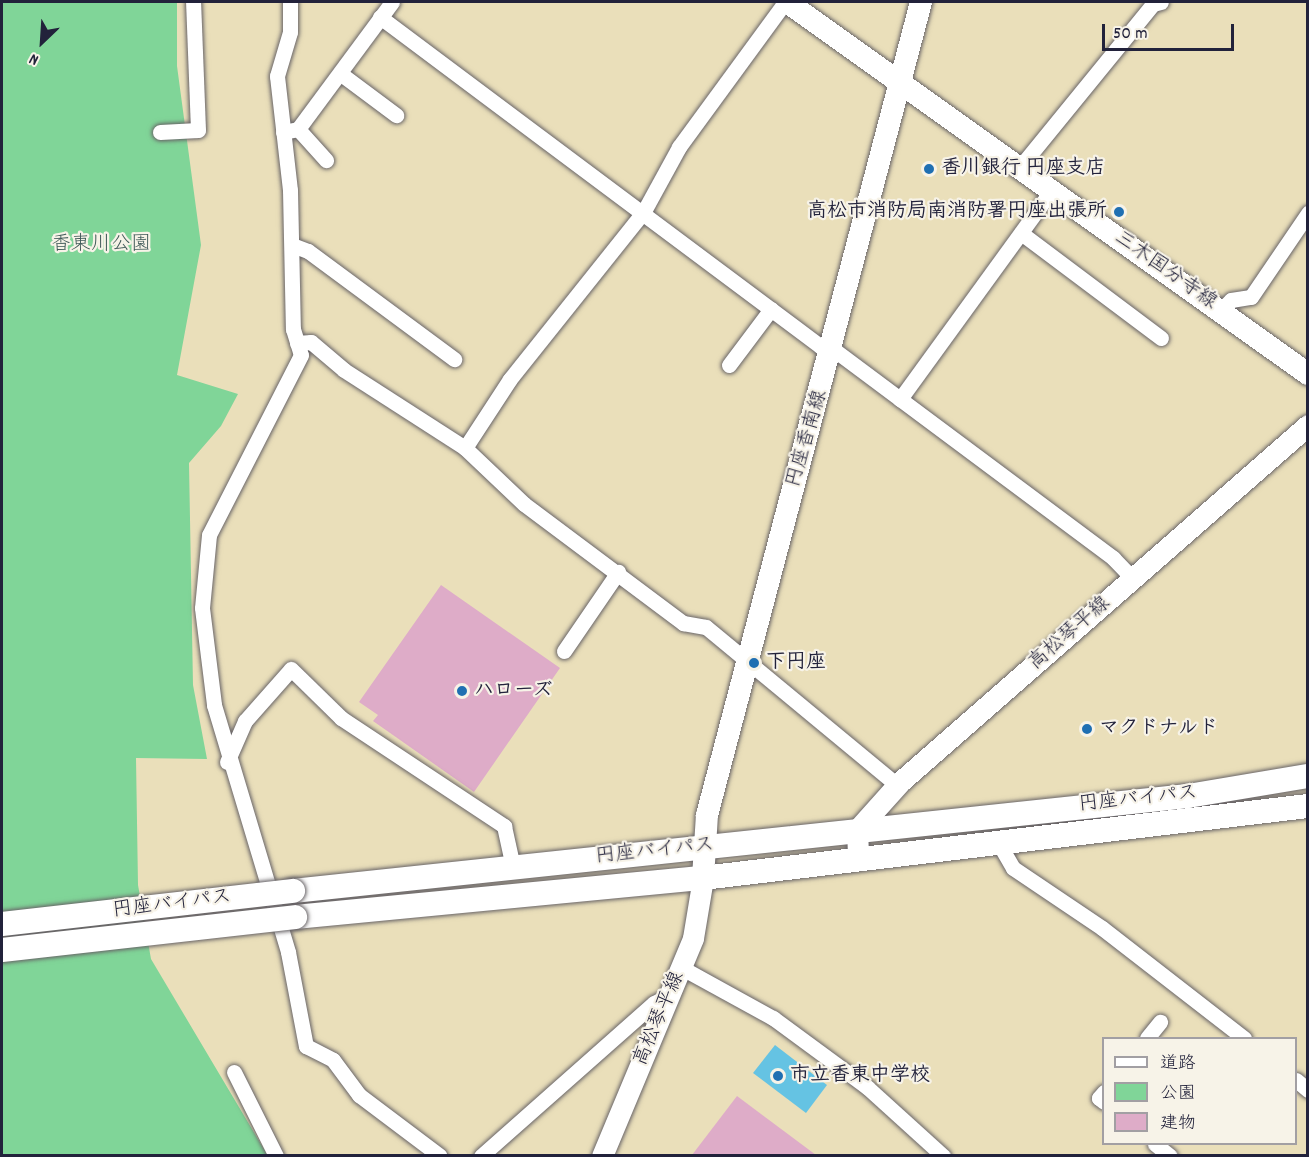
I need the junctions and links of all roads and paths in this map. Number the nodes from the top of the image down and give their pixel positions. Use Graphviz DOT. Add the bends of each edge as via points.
graph roads {
  1 [pos="193,2"];
  2 [pos="290,2"];
  3 [pos="392,2"];
  4 [pos="786,2"];
  5 [pos="921,2"];
  6 [pos="1161,2"];
  7 [pos="380,18"];
  8 [pos="341,74"];
  9 [pos="901,85"];
  10 [pos="396,115"];
  11 [pos="290,130"];
  12 [pos="160,132"];
  13 [pos="326,160"];
  14 [pos="1020,167"];
  15 [pos="1052,190"];
  16 [pos="644,211"];
  17 [pos="1308,213"];
  18 [pos="1021,233"];
  19 [pos="292,245"];
  20 [pos="771,309"];
  21 [pos="1221,310"];
  22 [pos="1161,338"];
  23 [pos="297,343"];
  24 [pos="833,349"];
  25 [pos="454,358"];
  26 [pos="729,365"];
  27 [pos="1308,374"];
  28 [pos="900,399"];
  29 [pos="1308,425"];
  30 [pos="465,448"];
  31 [pos="618,572"];
  32 [pos="1133,579"];
  33 [pos="564,651"];
  34 [pos="746,662"];
  35 [pos="227,762"];
  36 [pos="1308,776"];
  37 [pos="897,785"];
  38 [pos="1308,806"];
  39 [pos="857,830"];
  40 [pos="998,842"];
  41 [pos="701,847"];
  42 [pos="858,856"];
  43 [pos="513,867"];
  44 [pos="703,878"];
  45 [pos="2,924"];
  46 [pos="2,950"];
  47 [pos="682,968"];
  48 [pos="671,994"];
  49 [pos="1160,1022"];
  50 [pos="1148,1037"];
  51 [pos="1243,1037"];
  52 [pos="234,1072"];
  53 [pos="1158,1145"];
  54 [pos="276,1155"];
  55 [pos="440,1155"];
  56 [pos="481,1155"];
  57 [pos="602,1155"];
  58 [pos="943,1155"];
  59 [pos="1170,1155"];
  1 -- 12 [label="street" via="198,130"];
  2 -- 11 [label="street" via="290,32 278,76"];
  3 -- 7 [label="street"];
  4 -- 9 [label="main road, 三木国分寺線"];
  4 -- 16 [label="street" via="679,147"];
  5 -- 9 [label="main road, 円座香南線"];
  6 -- 14 [label="street" via="1153,4"];
  7 -- 8 [label="street"];
  7 -- 16 [label="street"];
  8 -- 10 [label="street"];
  8 -- 11 [label="street"];
  9 -- 14 [label="main road, 三木国分寺線"];
  9 -- 24 [label="main road, 円座香南線"];
  11 -- 13 [label="street"];
  11 -- 19 [label="street"];
  14 -- 15 [label="main road, 三木国分寺線"];
  15 -- 18 [label="street"];
  15 -- 21 [label="main road, 三木国分寺線"];
  16 -- 20 [label="street"];
  16 -- 30 [label="street" via="510,379"];
  17 -- 21 [label="street" via="1251,297 1231,300"];
  18 -- 22 [label="street"];
  18 -- 28 [label="street"];
  19 -- 23 [label="street"];
  19 -- 25 [label="street" via="308,251"];
  20 -- 24 [label="street" via="820,346"];
  20 -- 26 [label="street"];
  21 -- 27 [label="main road, 三木国分寺線"];
  23 -- 30 [label="street" via="311,342 344,370"];
  23 -- 35 [label="street" via="301,355 209,534 202,608"];
  24 -- 28 [label="street"];
  24 -- 34 [label="main road, 円座香南線"];
  28 -- 32 [label="street" via="1113,558"];
  29 -- 32 [label="main road, 高松琴平線"];
  30 -- 31 [label="street" via="524,504"];
  31 -- 33 [label="street"];
  31 -- 34 [label="street" via="683,623 706,627"];
  32 -- 37 [label="main road, 高松琴平線"];
  34 -- 37 [label="street"];
  34 -- 41 [label="main road, 円座香南線"];
  35 -- 43 [label="street" via="244,721 291,669 341,718 504,826"];
  35 -- 55 [label="street" via="264,865 306,1046 333,1060 359,1095"];
  36 -- 39 [label="highway, 円座バイパス" via="1188,796"];
  37 -- 39 [label="main road, 高松琴平線"];
  38 -- 40 [label="highway, 円座バイパス"];
  39 -- 41 [label="highway, 円座バイパス"];
  39 -- 42 [label="main road"];
  40 -- 42 [label="highway, 円座バイパス"];
  40 -- 51 [label="street" via="1013,868 1102,928"];
  41 -- 43 [label="highway, 円座バイパス"];
  41 -- 44 [label="main road, 円座香南線"];
  42 -- 44 [label="highway, 円座バイパス"];
  43 -- 45 [label="highway, 円座バイパス, bridge"];
  44 -- 46 [label="highway, 円座バイパス, bridge"];
  44 -- 47 [label="main road, 高松琴平線" via="700,912"];
  47 -- 48 [label="main road, 高松琴平線"];
  47 -- 58 [label="street" via="782,1025 867,1087"];
  48 -- 56 [label="street" via="654,1003"];
  48 -- 57 [label="main road, 高松琴平線"];
  49 -- 50 [label="street"];
  52 -- 54 [label="street"];
  53 -- 59 [label="street"];
}
